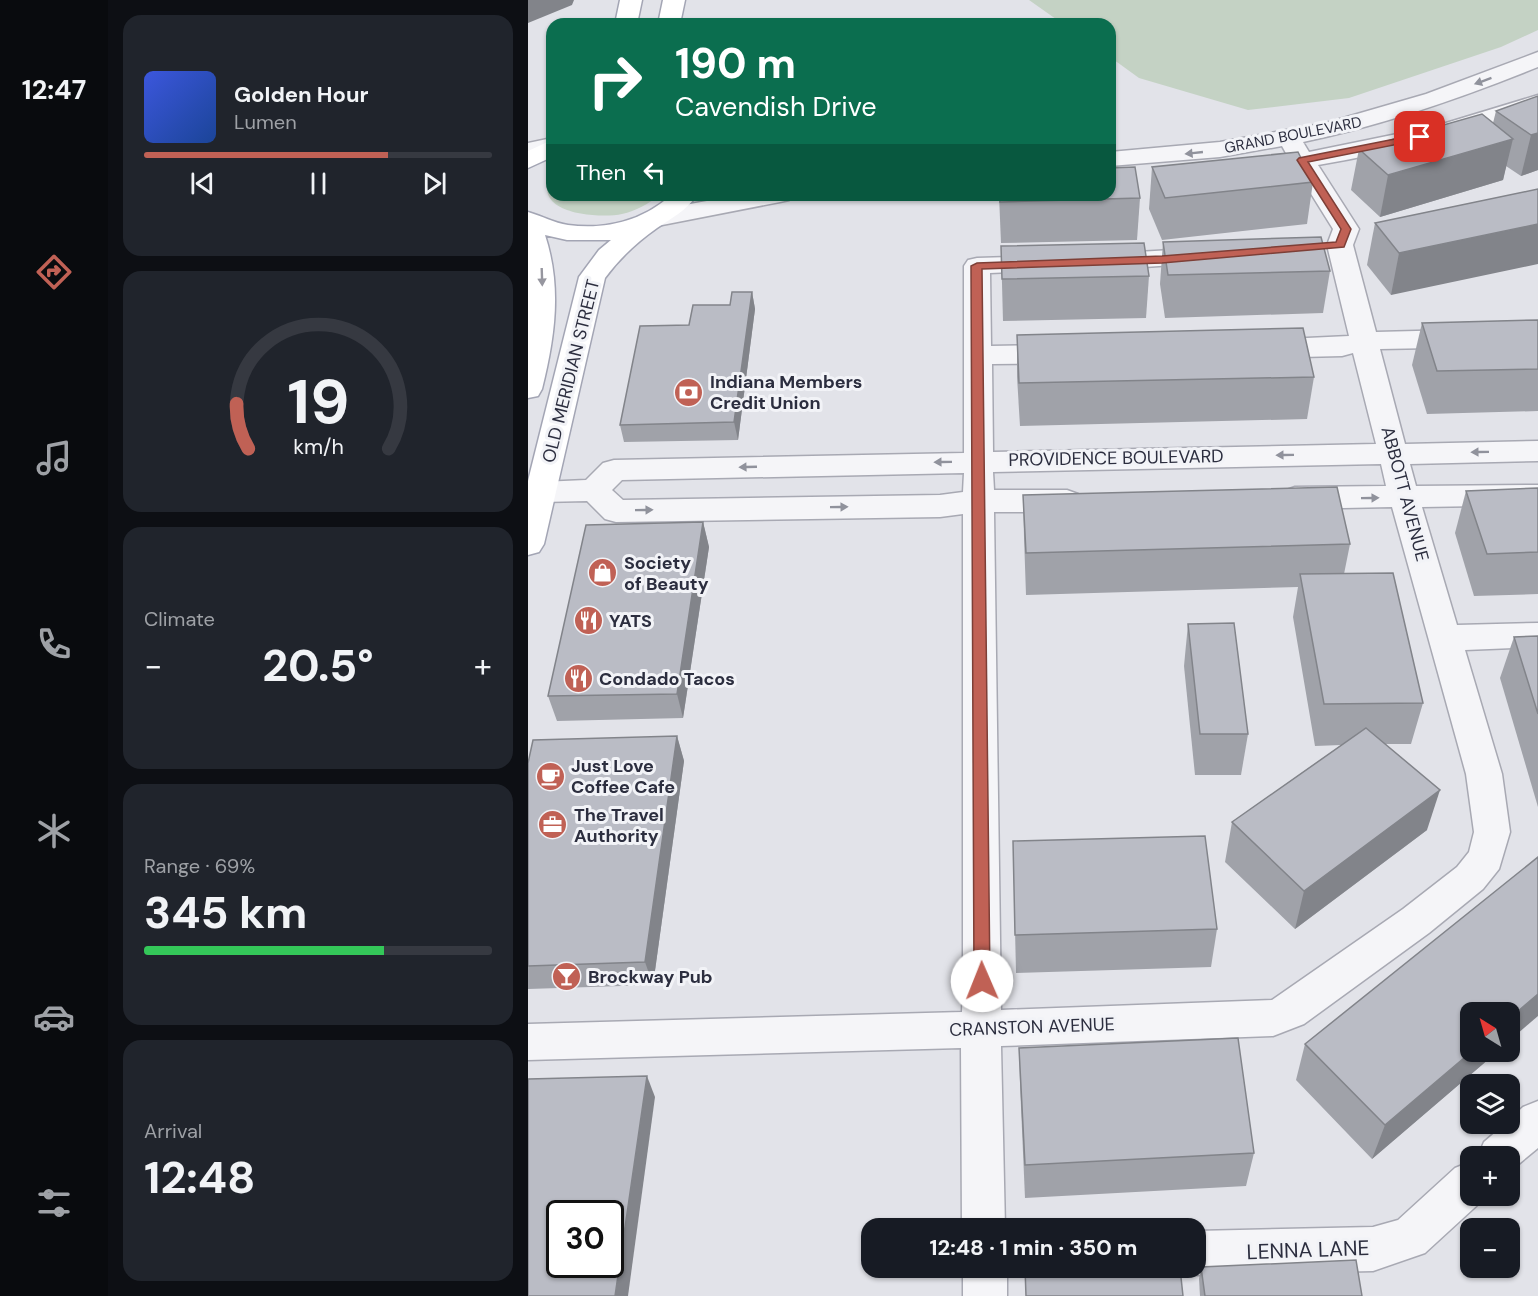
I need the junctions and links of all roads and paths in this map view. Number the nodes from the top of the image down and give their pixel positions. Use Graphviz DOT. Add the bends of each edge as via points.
graph roads {
  1 [pos="631,0"];
  2 [pos="674,0"];
  3 [pos="627,18"];
  4 [pos="670,18"];
  5 [pos="1538,60"];
  6 [pos="1538,102"];
  7 [pos="546,147"];
  8 [pos="528,150"];
  9 [pos="546,150"];
  10 [pos="1296,150"];
  11 [pos="1116,159"];
  12 [pos="528,161"];
  13 [pos="1116,176"];
  14 [pos="677,201"];
  15 [pos="748,201"];
  16 [pos="654,219"];
  17 [pos="528,220"];
  18 [pos="1370,241"];
  19 [pos="1330,246"];
  20 [pos="1228,254"];
  21 [pos="1538,337"];
  22 [pos="1365,341"];
  23 [pos="1236,350"];
  24 [pos="1083,353"];
  25 [pos="976,355"];
  26 [pos="528,389"];
  27 [pos="1538,451"];
  28 [pos="1393,453"];
  29 [pos="979,461"];
  30 [pos="594,490"];
  31 [pos="541,492"];
  32 [pos="1538,495"];
  33 [pos="1404,497"];
  34 [pos="1263,499"];
  35 [pos="1097,500"];
  36 [pos="979,501"];
  37 [pos="528,544"];
  38 [pos="1538,634"];
  39 [pos="1445,638"];
  40 [pos="1483,861"];
  41 [pos="980,1029"];
  42 [pos="528,1042"];
  43 [pos="1538,1121"];
  44 [pos="1510,1146"];
  45 [pos="1460,1192"];
  46 [pos="984,1218"];
  47 [pos="1206,1253"];
  48 [pos="985,1278"];
  49 [pos="985,1296"];
  1 -- 3 [label="main road"];
  2 -- 4 [label="main road"];
  5 -- 10 [label="street, GRAND BOULEVARD, one-way"];
  6 -- 10 [label="street, GRAND BOULEVARD" via="1430,135"];
  7 -- 8 [label="street"];
  9 -- 12 [label="main road"];
  10 -- 11 [label="street, GRAND BOULEVARD, one-way"];
  10 -- 13 [label="street, GRAND BOULEVARD" via="1227,171"];
  10 -- 19 [label="street, ABBOTT AVENUE" via="1346,229"];
  14 -- 16 [label="main road, OLD MERIDIAN STREET"];
  15 -- 16 [label="street"];
  16 -- 17 [label="main road" via="619,231 585,234 553,230"];
  16 -- 31 [label="main road, OLD MERIDIAN STREET" via="608,256 592,277"];
  17 -- 26 [label="main road, OLD MERIDIAN STREET, one-way" via="540,258 543,301 542,336"];
  18 -- 19 [label="street"];
  19 -- 22 [label="street, ABBOTT AVENUE"];
  20 -- 25 [label="street" via="977,266"];
  21 -- 22 [label="street"];
  22 -- 23 [label="street" via="1342,347"];
  22 -- 28 [label="street, ABBOTT AVENUE"];
  24 -- 25 [label="street"];
  25 -- 29 [label="street"];
  27 -- 28 [label="street, PROVIDENCE BOULEVARD, one-way"];
  28 -- 29 [label="street, PROVIDENCE BOULEVARD, one-way"];
  28 -- 33 [label="street, ABBOTT AVENUE"];
  29 -- 30 [label="street, PROVIDENCE BOULEVARD, one-way" via="614,470"];
  29 -- 36 [label="street"];
  30 -- 31 [label="street"];
  30 -- 36 [label="street, one-way" via="616,511 940,506"];
  31 -- 37 [label="main road, OLD MERIDIAN STREET"];
  32 -- 33 [label="street"];
  34 -- 33 [label="street, one-way"];
  33 -- 39 [label="street, ABBOTT AVENUE"];
  35 -- 36 [label="street"];
  36 -- 41 [label="street"];
  38 -- 39 [label="street"];
  39 -- 40 [label="street, ABBOTT AVENUE" via="1484,774 1492,832"];
  40 -- 41 [label="street, CRANSTON AVENUE" via="1470,878 1416,921 1290,1011 1273,1018"];
  41 -- 42 [label="street, CRANSTON AVENUE"];
  41 -- 46 [label="street"];
  43 -- 44 [label="street"];
  45 -- 47 [label="street, LENNA LANE" via="1410,1238 1373,1249"];
  48 -- 49 [label="street"];
}
